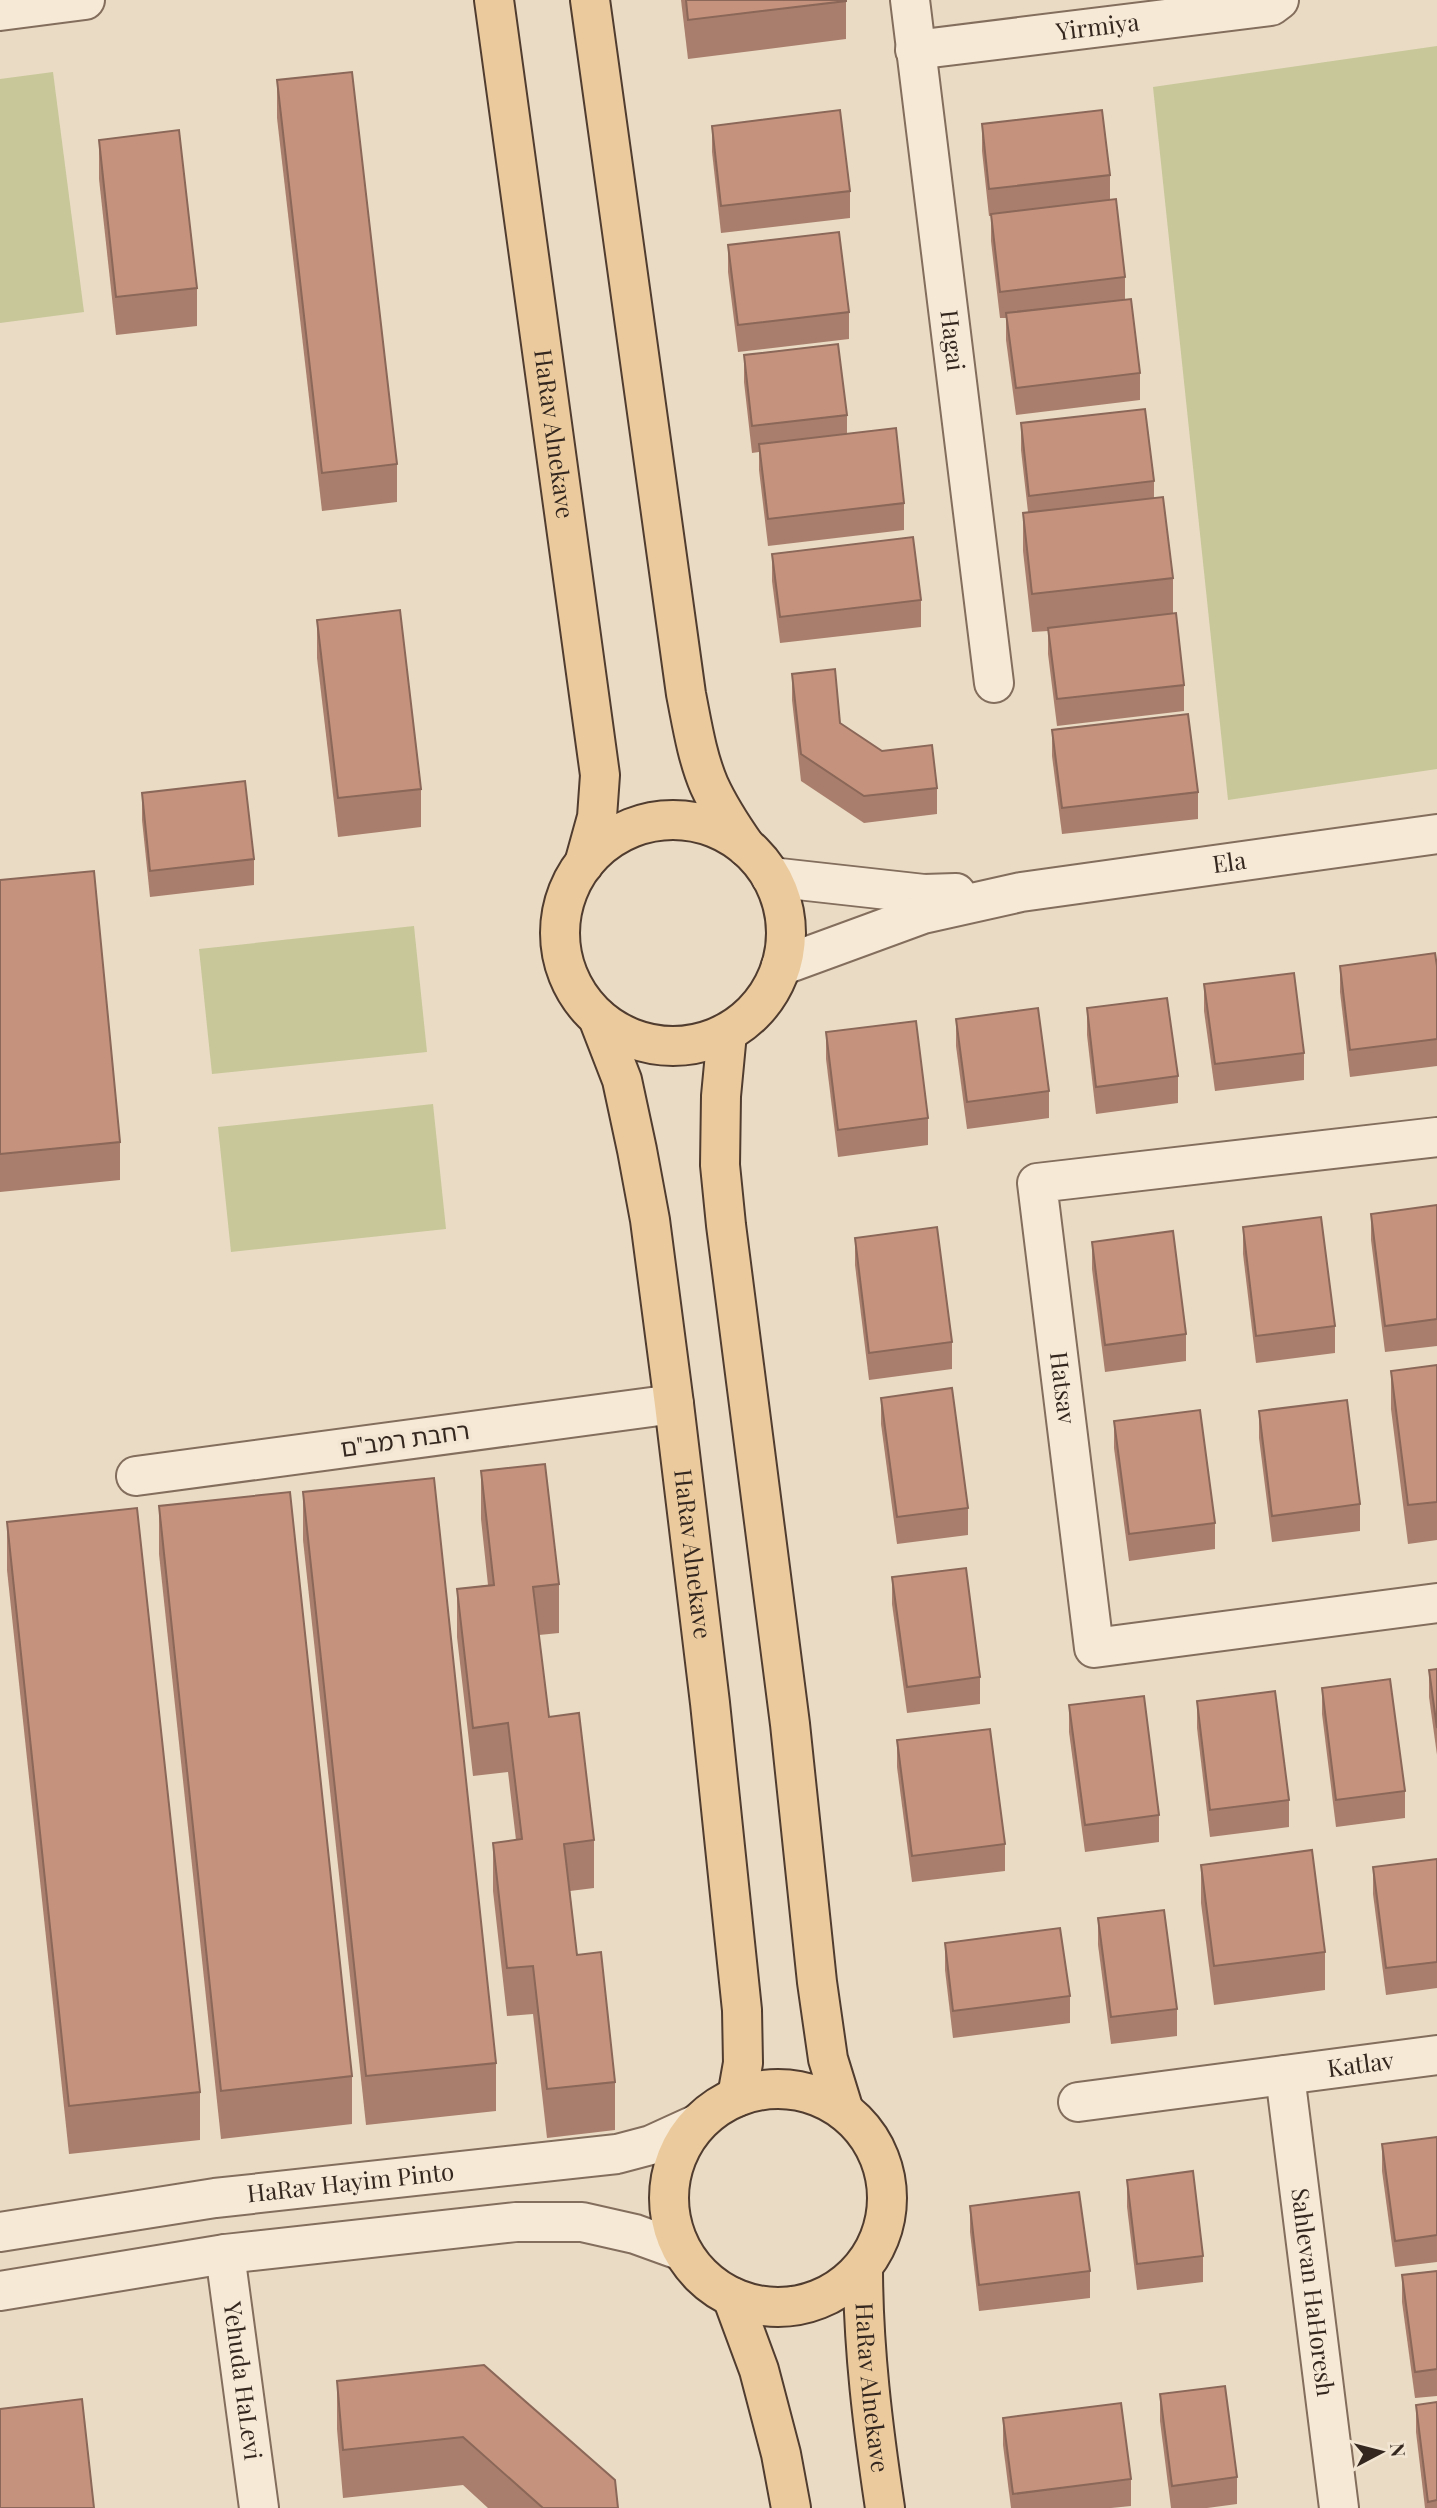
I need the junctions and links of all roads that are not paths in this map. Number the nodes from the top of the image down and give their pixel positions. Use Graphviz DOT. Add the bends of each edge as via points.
graph roads {
  1 [pos="85,0"];
  2 [pos="494,0"];
  3 [pos="590,0"];
  4 [pos="910,0"];
  5 [pos="1279,0"];
  6 [pos="0,12"];
  7 [pos="915,50"];
  8 [pos="994,683"];
  9 [pos="1437,834"];
  10 [pos="746,846"];
  11 [pos="584,864"];
  12 [pos="771,877"];
  13 [pos="1021,892"];
  14 [pos="782,966"];
  15 [pos="598,1018"];
  16 [pos="727,1033"];
  17 [pos="1437,1136"];
  18 [pos="674,1404"];
  19 [pos="136,1476"];
  20 [pos="1437,1603"];
  21 [pos="1437,2055"];
  22 [pos="1285,2075"];
  23 [pos="737,2096"];
  24 [pos="1078,2102"];
  25 [pos="844,2111"];
  26 [pos="697,2124"];
  27 [pos="0,2232"];
  28 [pos="682,2251"];
  29 [pos="225,2254"];
  30 [pos="863,2267"];
  31 [pos="0,2291"];
  32 [pos="732,2297"];
  33 [pos="259,2508"];
  34 [pos="791,2508"];
  35 [pos="885,2508"];
  36 [pos="1339,2508"];
  1 -- 6 [label="street"];
  2 -- 11 [label="main road, HaRav Alnekave" via="600,775 597,817"];
  3 -- 10 [label="main road" via="686,694 708,782"];
  4 -- 7 [label="street, Hagai"];
  5 -- 7 [label="street, Yirmiya" via="1271,6"];
  7 -- 8 [label="street, Hagai"];
  9 -- 13 [label="street, Ela"];
  10 -- 11 [label="main road" via="698,822 661,820 626,830"];
  10 -- 12 [label="main road"];
  11 -- 15 [label="main road" via="567,894 561,944 569,976"];
  12 -- 13 [label="street, Ela" via="923,894"];
  12 -- 14 [label="main road" via="787,932"];
  13 -- 14 [label="street, Ela" via="923,914"];
  14 -- 16 [label="main road" via="754,1012"];
  15 -- 16 [label="main road" via="628,1036 660,1045 695,1045"];
  15 -- 18 [label="main road, HaRav Alnekave" via="622,1080 637,1150"];
  16 -- 25 [label="main road" via="720,1151 726,1225 790,1724 819,1995 828,2059"];
  17 -- 20 [label="street, Hatsav" via="1037,1183 1094,1648"];
  18 -- 19 [label="street, רחבת רמב\"ם"];
  18 -- 23 [label="main road, HaRav Alnekave" via="742,2010 743,2063"];
  21 -- 22 [label="street, Katlav"];
  22 -- 24 [label="street"];
  22 -- 36 [label="street, Sahlevan HaHoresh"];
  23 -- 25 [label="main road" via="792,2090 820,2097"];
  23 -- 26 [label="main road"];
  25 -- 30 [label="main road" via="864,2131 886,2181 887,2211 878,2241"];
  26 -- 27 [label="street, HaRav Hayim Pinto" via="617,2154 215,2198"];
  26 -- 28 [label="main road" via="672,2172 672,2226"];
  28 -- 29 [label="street" via="582,2222 542,2222"];
  28 -- 32 [label="main road" via="697,2272"];
  29 -- 31 [label="street"];
  29 -- 33 [label="street, Yehuda HaLevi"];
  30 -- 32 [label="main road" via="842,2288 791,2308 765,2307"];
  30 -- 35 [label="main road, HaRav Alnekave" via="870,2413"];
  32 -- 34 [label="main road" via="759,2370"];
}
